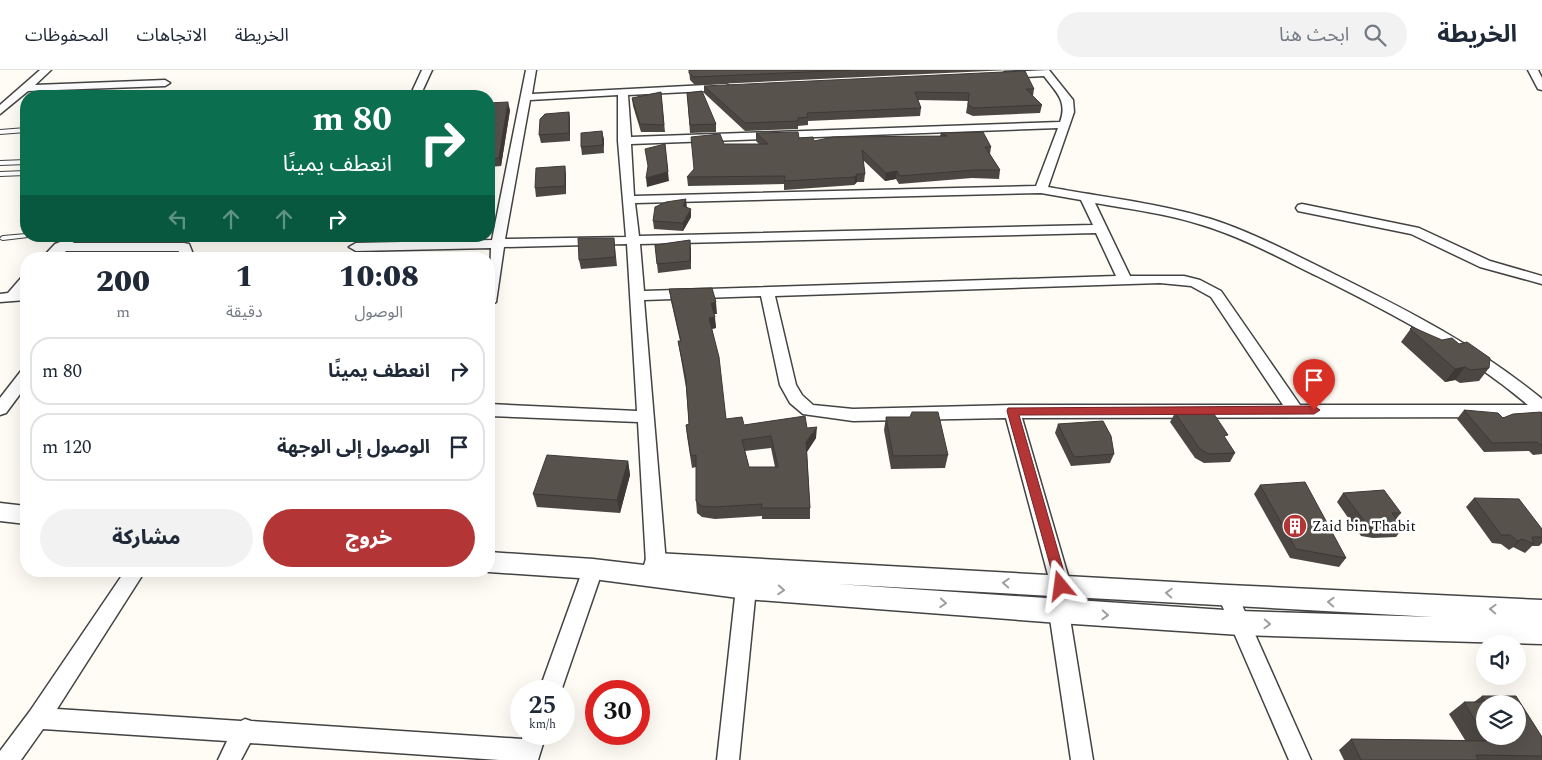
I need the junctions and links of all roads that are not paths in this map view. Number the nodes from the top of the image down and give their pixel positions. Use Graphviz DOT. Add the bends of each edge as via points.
graph roads {
  1 [pos="46,70"];
  2 [pos="427,70"];
  3 [pos="531,70"];
  4 [pos="1533,70"];
  5 [pos="1045,72"];
  6 [pos="997,75"];
  7 [pos="165,83"];
  8 [pos="741,86"];
  9 [pos="1542,87"];
  10 [pos="26,88"];
  11 [pos="24,90"];
  12 [pos="418,90"];
  13 [pos="623,92"];
  14 [pos="20,93"];
  15 [pos="526,97"];
  16 [pos="0,111"];
  17 [pos="1064,125"];
  18 [pos="20,130"];
  19 [pos="0,132"];
  20 [pos="624,141"];
  21 [pos="20,162"];
  22 [pos="0,163"];
  23 [pos="20,172"];
  24 [pos="0,174"];
  25 [pos="1041,189"];
  26 [pos="1086,197"];
  27 [pos="628,200"];
  28 [pos="1302,208"];
  29 [pos="1099,229"];
  30 [pos="20,237"];
  31 [pos="3,238"];
  32 [pos="633,239"];
  33 [pos="70,242"];
  34 [pos="498,242"];
  35 [pos="60,247"];
  36 [pos="356,247"];
  37 [pos="55,252"];
  38 [pos="185,252"];
  39 [pos="495,262"];
  40 [pos="1125,280"];
  41 [pos="1542,280"];
  42 [pos="768,292"];
  43 [pos="636,296"];
  44 [pos="20,383"];
  45 [pos="0,409"];
  46 [pos="495,410"];
  47 [pos="1295,410"];
  48 [pos="1542,410"];
  49 [pos="1012,411"];
  50 [pos="646,417"];
  51 [pos="0,512"];
  52 [pos="20,514"];
  53 [pos="0,526"];
  54 [pos="20,528"];
  55 [pos="495,551"];
  56 [pos="495,562"];
  57 [pos="656,563"];
  58 [pos="593,569"];
  59 [pos="132,577"];
  60 [pos="1061,586"];
  61 [pos="746,588"];
  62 [pos="1228,596"];
  63 [pos="1542,611"];
  64 [pos="1059,612"];
  65 [pos="1240,623"];
  66 [pos="1542,632"];
  67 [pos="554,680"];
  68 [pos="38,718"];
  69 [pos="245,730"];
  70 [pos="531,748"];
  71 [pos="7,760"];
  72 [pos="229,760"];
  73 [pos="728,760"];
  74 [pos="1082,760"];
  75 [pos="1300,760"];
  1 -- 10 [label="street"];
  2 -- 12 [label="street"];
  3 -- 15 [label="street"];
  4 -- 9 [label="street"];
  5 -- 6 [label="street"];
  5 -- 17 [label="street" via="1068,100 1069,112"];
  7 -- 10 [label="street"];
  8 -- 13 [label="street"];
  10 -- 11 [label="street"];
  13 -- 15 [label="street"];
  13 -- 20 [label="street"];
  14 -- 16 [label="street"];
  15 -- 34 [label="street"];
  17 -- 20 [label="street"];
  17 -- 25 [label="street"];
  18 -- 19 [label="lane"];
  20 -- 27 [label="street"];
  21 -- 22 [label="lane"];
  23 -- 24 [label="lane"];
  25 -- 26 [label="street"];
  25 -- 27 [label="street"];
  26 -- 29 [label="street"];
  26 -- 48 [label="street" via="1207,222 1297,261 1458,344 1506,378"];
  27 -- 32 [label="street"];
  28 -- 41 [label="street" via="1414,231 1485,264"];
  29 -- 32 [label="street"];
  29 -- 40 [label="street"];
  30 -- 31 [label="lane"];
  32 -- 34 [label="street"];
  32 -- 43 [label="street"];
  33 -- 35 [label="street"];
  34 -- 36 [label="street"];
  34 -- 39 [label="street"];
  35 -- 37 [label="street"];
  35 -- 38 [label="street" via="184,247"];
  40 -- 42 [label="street"];
  40 -- 47 [label="street" via="1182,279 1211,289"];
  42 -- 43 [label="street"];
  42 -- 49 [label="street" via="788,385 796,400 810,410 853,415"];
  43 -- 50 [label="street"];
  44 -- 45 [label="street"];
  46 -- 50 [label="street"];
  47 -- 48 [label="street"];
  47 -- 49 [label="street"];
  49 -- 60 [label="street"];
  50 -- 57 [label="street"];
  51 -- 52 [label="street"];
  53 -- 54 [label="street"];
  55 -- 57 [label="street"];
  56 -- 58 [label="street"];
  60 -- 57 [label="street, one-way"];
  58 -- 61 [label="street"];
  58 -- 67 [label="street"];
  59 -- 68 [label="street"];
  62 -- 60 [label="street, one-way"];
  61 -- 64 [label="street, one-way"];
  61 -- 73 [label="street"];
  63 -- 62 [label="street, one-way"];
  62 -- 65 [label="street"];
  64 -- 65 [label="street, one-way"];
  64 -- 74 [label="street"];
  65 -- 66 [label="street, one-way"];
  65 -- 75 [label="street"];
  68 -- 69 [label="street"];
  68 -- 71 [label="street"];
  69 -- 70 [label="street"];
  69 -- 72 [label="street"];
}
